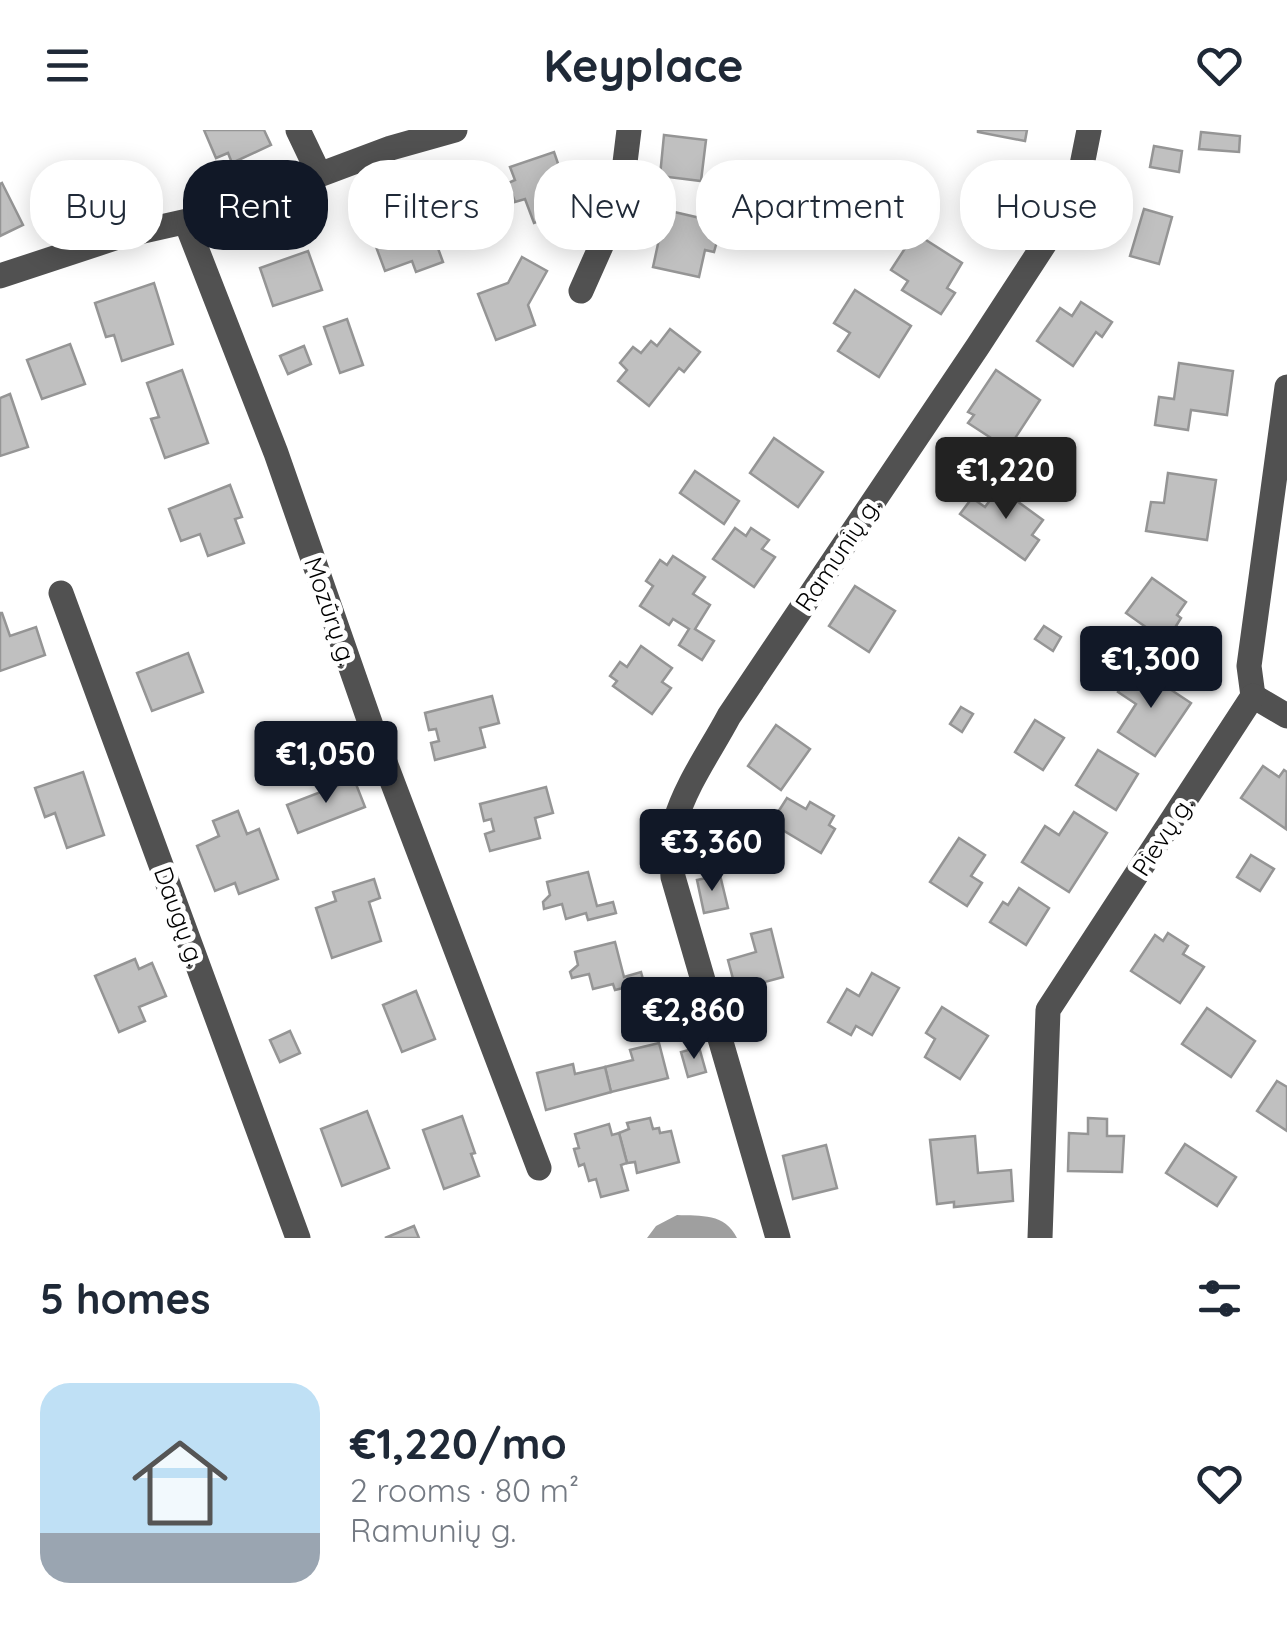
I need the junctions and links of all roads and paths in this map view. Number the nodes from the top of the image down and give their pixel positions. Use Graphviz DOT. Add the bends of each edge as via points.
graph roads {
  1 [pos="298,130"];
  2 [pos="456,130"];
  3 [pos="629,130"];
  4 [pos="1089,130"];
  5 [pos="312,160"];
  6 [pos="328,171"];
  7 [pos="183,223"];
  8 [pos="197,250"];
  9 [pos="0,276"];
  10 [pos="582,291"];
  11 [pos="1287,387"];
  12 [pos="62,593"];
  13 [pos="1253,696"];
  14 [pos="1287,716"];
  15 [pos="539,1168"];
  16 [pos="298,1238"];
  17 [pos="778,1238"];
  18 [pos="1040,1238"];
  1 -- 5 [label="street"];
  2 -- 6 [label="street"];
  3 -- 10 [label="street" via="617,207"];
  4 -- 17 [label="street, Ramunių g." via="1076,182 1049,237 729,716 674,824 672,877"];
  7 -- 9 [label="street"];
  8 -- 15 [label="street, Mozūrų g."];
  11 -- 13 [label="street" via="1249,666"];
  12 -- 16 [label="street, Daugų g."];
  13 -- 14 [label="street"];
  13 -- 18 [label="street, Pievų g." via="1048,1010"];
}
